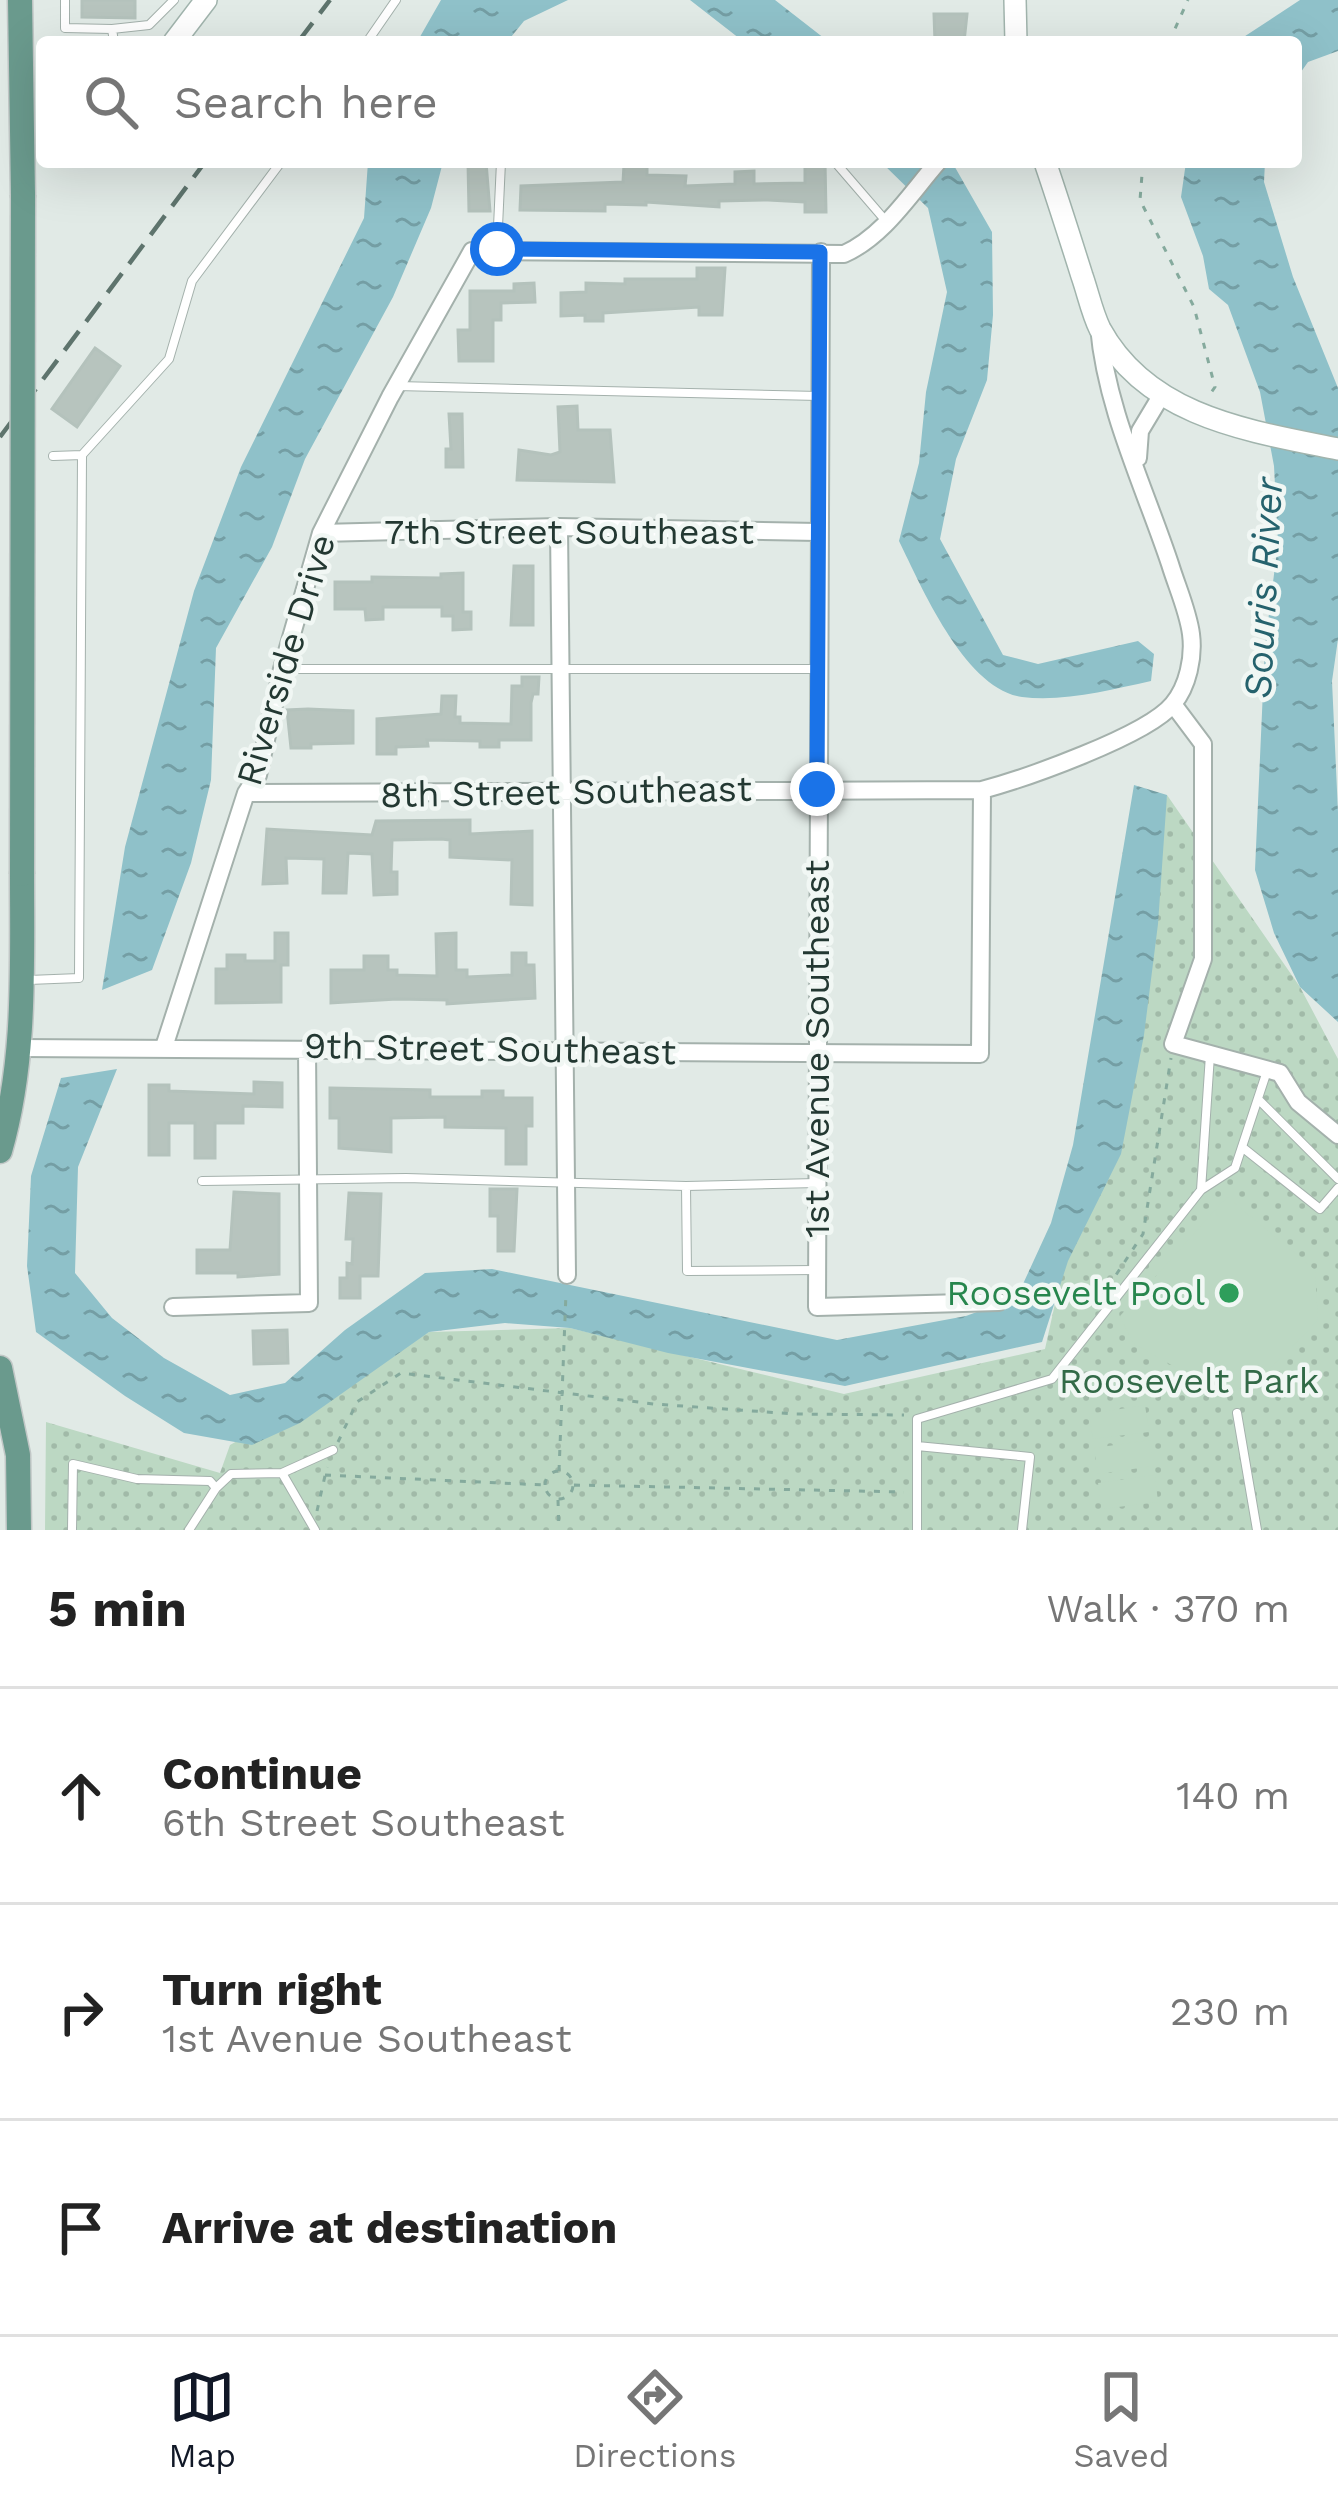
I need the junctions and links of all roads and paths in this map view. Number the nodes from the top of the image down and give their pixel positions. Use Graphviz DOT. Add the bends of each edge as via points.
graph roads {
  1 [pos="20,0"];
  2 [pos="65,0"];
  3 [pos="174,0"];
  4 [pos="206,0"];
  5 [pos="395,0"];
  6 [pos="1016,0"];
  7 [pos="1187,0"];
  8 [pos="163,14"];
  9 [pos="112,29"];
  10 [pos="113,36"];
  11 [pos="177,36"];
  12 [pos="179,36"];
  13 [pos="371,36"];
  14 [pos="1016,36"];
  15 [pos="1172,36"];
  16 [pos="22,106"];
  17 [pos="277,168"];
  18 [pos="501,168"];
  19 [pos="841,168"];
  20 [pos="933,168"];
  21 [pos="1048,168"];
  22 [pos="1143,168"];
  23 [pos="889,219"];
  24 [pos="497,249"];
  25 [pos="820,252"];
  26 [pos="1099,326"];
  27 [pos="396,386"];
  28 [pos="818,396"];
  29 [pos="1161,396"];
  30 [pos="1197,414"];
  31 [pos="1338,449"];
  32 [pos="82,455"];
  33 [pos="53,456"];
  34 [pos="1141,477"];
  35 [pos="559,527"];
  36 [pos="321,532"];
  37 [pos="818,532"];
  38 [pos="559,668"];
  39 [pos="282,669"];
  40 [pos="818,669"];
  41 [pos="1166,710"];
  42 [pos="817,789"];
  43 [pos="982,790"];
  44 [pos="561,793"];
  45 [pos="246,794"];
  46 [pos="22,981"];
  47 [pos="1173,1044"];
  48 [pos="164,1047"];
  49 [pos="10,1048"];
  50 [pos="307,1048"];
  51 [pos="564,1050"];
  52 [pos="817,1052"];
  53 [pos="1210,1054"];
  54 [pos="1267,1070"];
  55 [pos="1258,1100"];
  56 [pos="1338,1135"];
  57 [pos="1242,1147"];
  58 [pos="0,1151"];
  59 [pos="308,1179"];
  60 [pos="1338,1179"];
  61 [pos="566,1180"];
  62 [pos="202,1181"];
  63 [pos="817,1183"];
  64 [pos="686,1186"];
  65 [pos="1338,1188"];
  66 [pos="1201,1190"];
  67 [pos="817,1270"];
  68 [pos="567,1275"];
  69 [pos="1104,1293"];
  70 [pos="998,1301"];
  71 [pos="172,1307"];
  72 [pos="0,1367"];
  73 [pos="559,1391"];
  74 [pos="1237,1413"];
  75 [pos="908,1415"];
  76 [pos="8,1439"];
  77 [pos="917,1446"];
  78 [pos="333,1450"];
  79 [pos="559,1471"];
  80 [pos="282,1473"];
  81 [pos="325,1474"];
  82 [pos="545,1485"];
  83 [pos="574,1485"];
  84 [pos="216,1488"];
  85 [pos="911,1492"];
  86 [pos="558,1498"];
  87 [pos="315,1528"];
  88 [pos="19,1530"];
  89 [pos="72,1530"];
  90 [pos="189,1530"];
  91 [pos="559,1530"];
  92 [pos="917,1530"];
  93 [pos="1022,1530"];
  94 [pos="1257,1530"];
  1 -- 16 [label="main road"];
  2 -- 9 [label="lane" via="65,28"];
  3 -- 8 [label="lane"];
  4 -- 12 [label="street"];
  5 -- 13 [label="lane"];
  6 -- 14 [label="street"];
  7 -- 15 [label="path"];
  8 -- 9 [label="lane" via="149,25"];
  8 -- 11 [label="lane"];
  9 -- 10 [label="lane"];
  16 -- 46 [label="main road, bridge"];
  17 -- 32 [label="lane" via="192,281 169,359"];
  18 -- 24 [label="lane"];
  19 -- 23 [label="lane"];
  20 -- 23 [label="street"];
  21 -- 26 [label="street"];
  22 -- 30 [label="path" via="1140,200 1194,308 1215,386"];
  23 -- 25 [label="street" via="862,246"];
  24 -- 25 [label="street"];
  24 -- 27 [label="street, Riverside Drive" via="472,251"];
  25 -- 28 [label="street, 1st Avenue Southeast"];
  26 -- 29 [label="street"];
  26 -- 34 [label="street" via="1102,362"];
  27 -- 28 [label="lane"];
  27 -- 36 [label="street, Riverside Drive"];
  28 -- 37 [label="street, 1st Avenue Southeast"];
  29 -- 30 [label="street"];
  29 -- 34 [label="street" via="1140,431"];
  30 -- 31 [label="street"];
  32 -- 33 [label="lane"];
  32 -- 46 [label="lane" via="79,978"];
  34 -- 41 [label="street" via="1192,638 1187,678"];
  35 -- 36 [label="street, 7th Street Southeast"];
  35 -- 37 [label="street, 7th Street Southeast"];
  35 -- 38 [label="street"];
  36 -- 39 [label="street, Riverside Drive"];
  37 -- 40 [label="street, 1st Avenue Southeast"];
  38 -- 39 [label="lane"];
  38 -- 40 [label="lane"];
  38 -- 44 [label="street"];
  39 -- 45 [label="street, Riverside Drive" via="258,775"];
  40 -- 42 [label="street, 1st Avenue Southeast"];
  41 -- 43 [label="street, 8th Street Southeast" via="1031,778"];
  41 -- 47 [label="street" via="1203,744 1203,959"];
  42 -- 43 [label="street, 8th Street Southeast"];
  42 -- 44 [label="street, 8th Street Southeast"];
  42 -- 52 [label="street, 1st Avenue Southeast"];
  43 -- 52 [label="street, 9th Street Southeast" via="980,1054"];
  44 -- 45 [label="street, 8th Street Southeast"];
  44 -- 51 [label="street"];
  45 -- 48 [label="street, Riverside Drive"];
  46 -- 49 [label="main road"];
  47 -- 53 [label="street"];
  47 -- 69 [label="path" via="1143,1234"];
  48 -- 49 [label="street, 9th Street Southeast"];
  48 -- 50 [label="street, 9th Street Southeast"];
  49 -- 58 [label="main road" via="11,1114"];
  50 -- 51 [label="street, 9th Street Southeast"];
  50 -- 59 [label="street"];
  51 -- 52 [label="street, 9th Street Southeast"];
  51 -- 61 [label="street"];
  52 -- 63 [label="street, 1st Avenue Southeast"];
  53 -- 54 [label="street"];
  53 -- 66 [label="lane"];
  54 -- 55 [label="lane"];
  54 -- 56 [label="street" via="1280,1073 1298,1102"];
  55 -- 57 [label="lane"];
  55 -- 60 [label="lane"];
  57 -- 65 [label="lane" via="1320,1209"];
  57 -- 66 [label="lane" via="1235,1168"];
  59 -- 61 [label="lane"];
  59 -- 62 [label="lane"];
  59 -- 71 [label="street" via="309,1304"];
  61 -- 64 [label="lane"];
  61 -- 68 [label="street"];
  63 -- 64 [label="lane"];
  63 -- 67 [label="street, 1st Avenue Southeast"];
  64 -- 67 [label="lane" via="687,1271"];
  66 -- 77 [label="lane" via="1052,1379 916,1419"];
  67 -- 70 [label="street" via="818,1307"];
  68 -- 73 [label="path"];
  72 -- 76 [label="main road"];
  73 -- 75 [label="path" via="654,1404"];
  73 -- 78 [label="path" via="401,1372 357,1402"];
  73 -- 79 [label="path"];
  74 -- 94 [label="lane"];
  76 -- 88 [label="main road"];
  77 -- 92 [label="lane"];
  77 -- 93 [label="lane" via="1030,1457"];
  78 -- 80 [label="lane"];
  78 -- 81 [label="path"];
  79 -- 82 [label="path"];
  79 -- 83 [label="path"];
  80 -- 84 [label="lane" via="231,1474"];
  80 -- 87 [label="lane"];
  81 -- 82 [label="path"];
  81 -- 87 [label="path"];
  82 -- 86 [label="path"];
  83 -- 85 [label="path"];
  83 -- 86 [label="path"];
  84 -- 89 [label="lane" via="73,1463"];
  84 -- 90 [label="lane"];
  86 -- 91 [label="path"];
}
